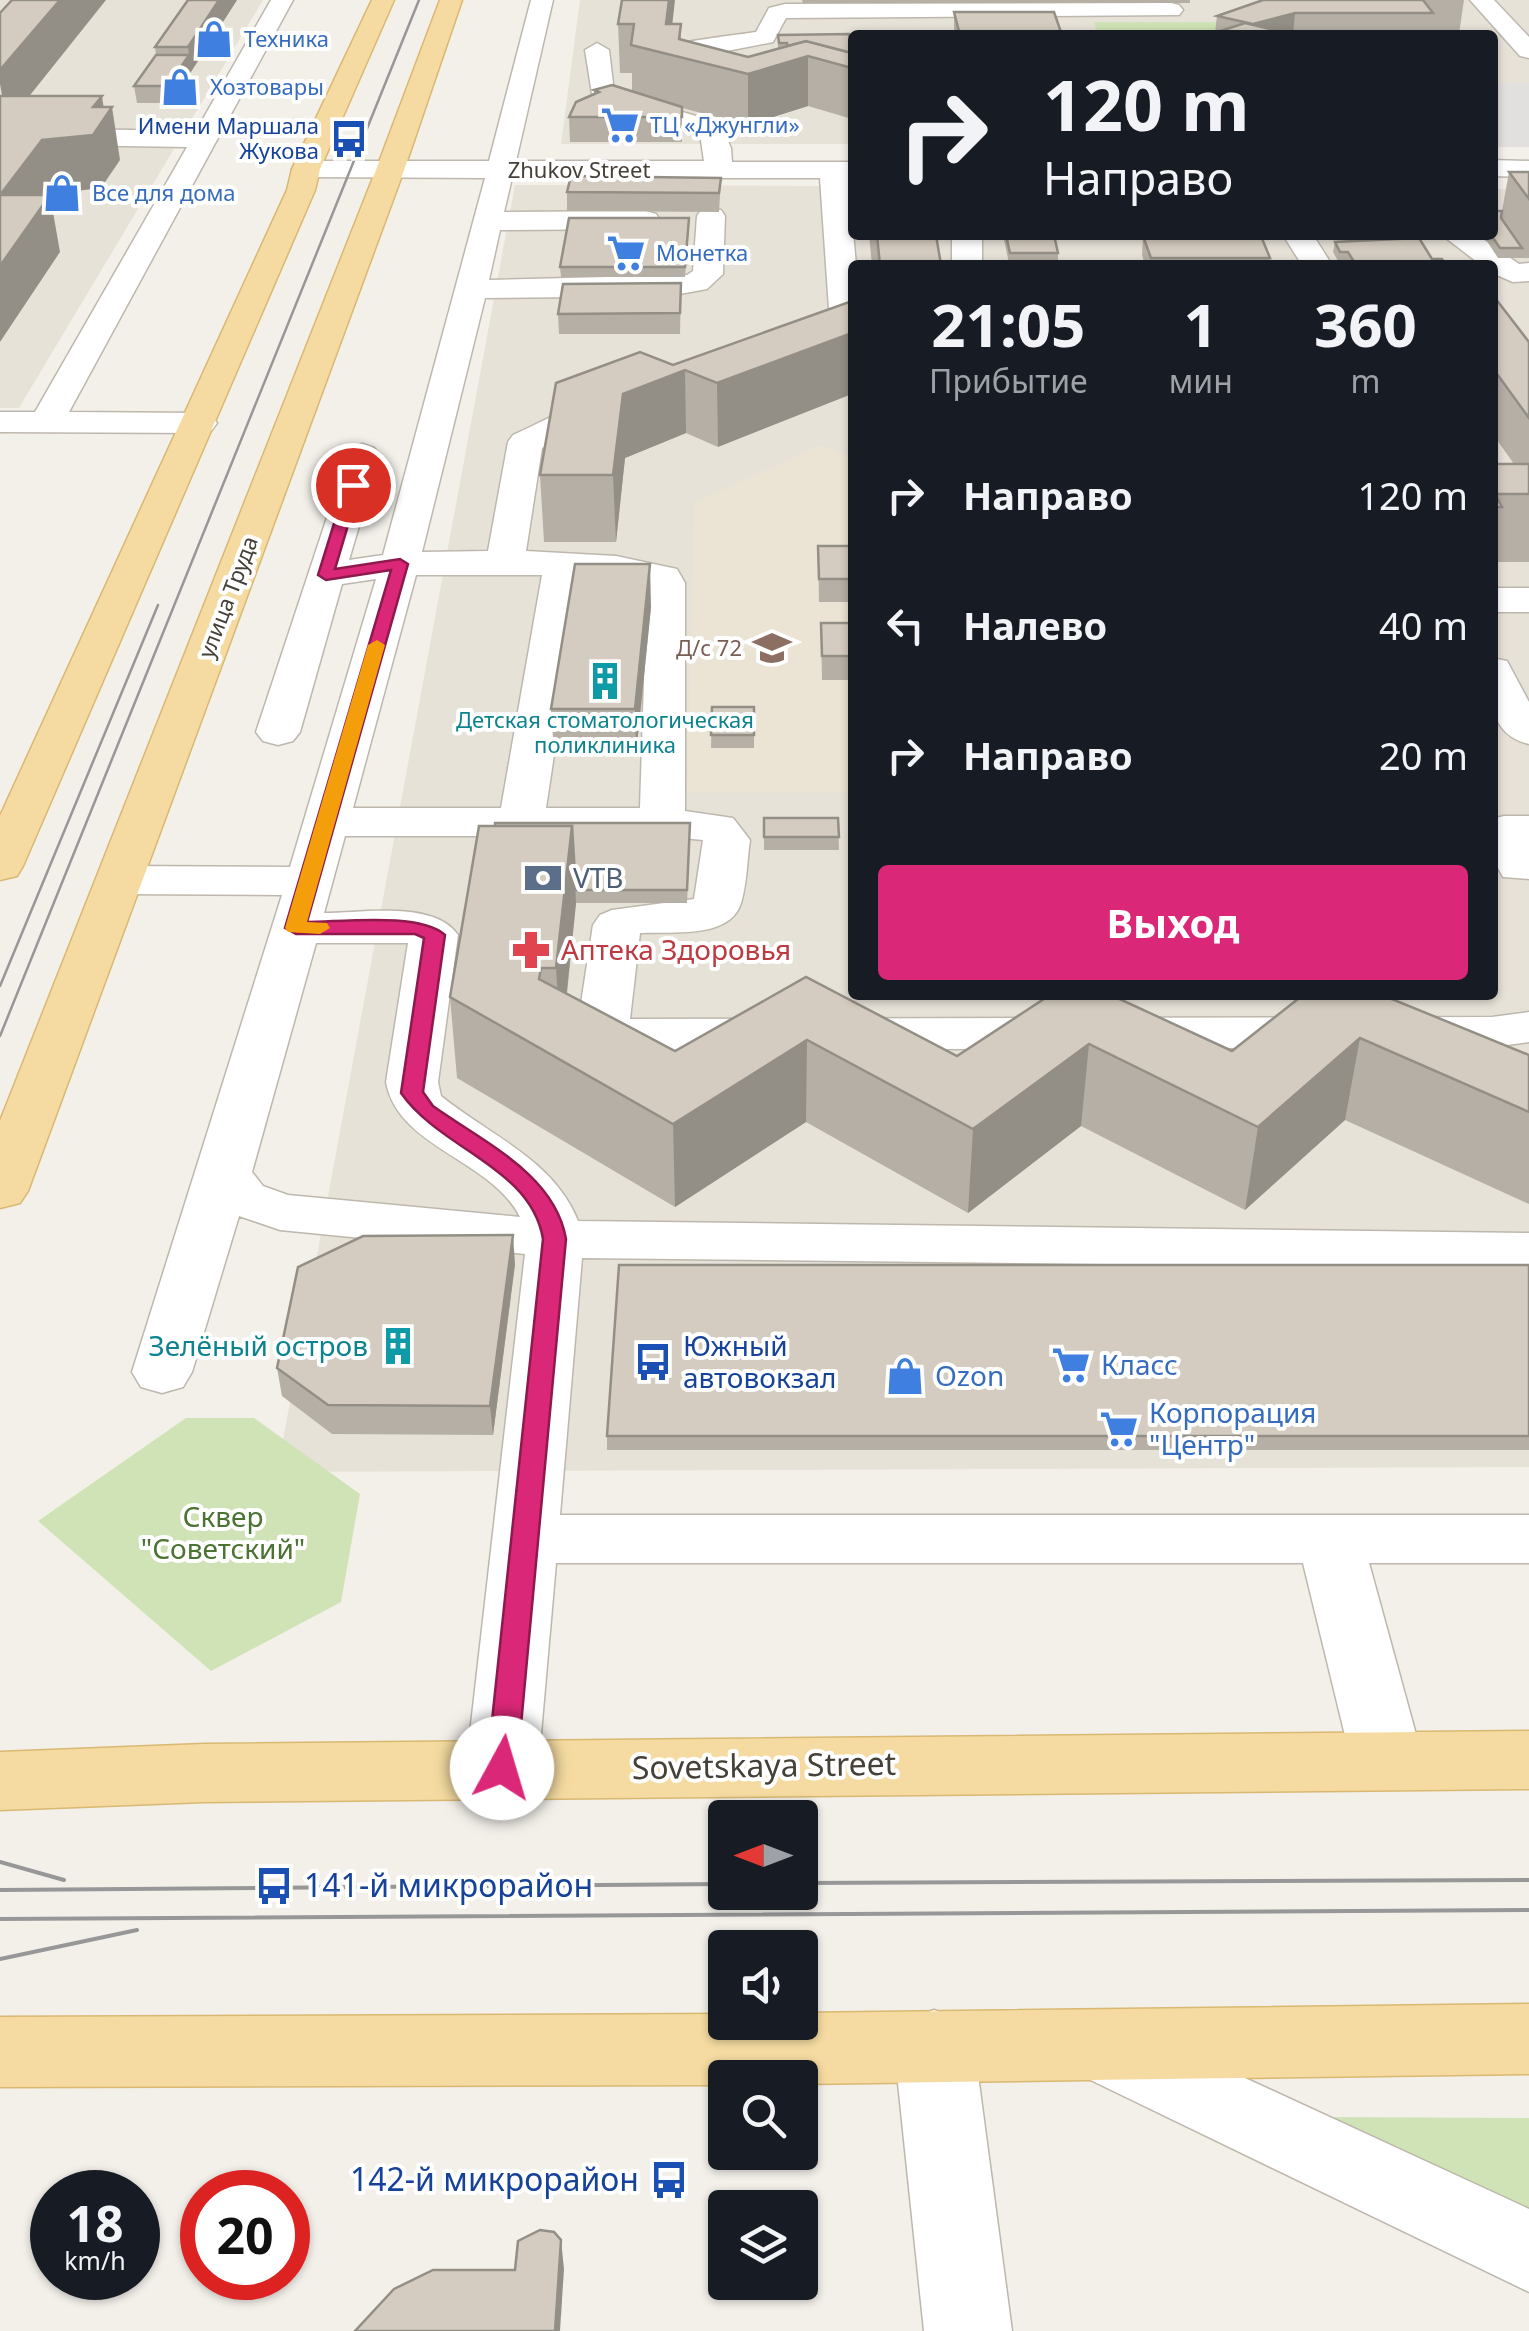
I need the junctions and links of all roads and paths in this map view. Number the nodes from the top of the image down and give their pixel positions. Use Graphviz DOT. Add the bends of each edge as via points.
graph roads {
  1 [pos="282,0"];
  2 [pos="383,0"];
  3 [pos="451,0"];
  4 [pos="542,0"];
  5 [pos="1481,0"];
  6 [pos="1171,10"];
  7 [pos="800,37"];
  8 [pos="765,38"];
  9 [pos="1516,39"];
  10 [pos="530,48"];
  11 [pos="670,50"];
  12 [pos="0,136"];
  13 [pos="202,139"];
  14 [pos="1498,168"];
  15 [pos="1529,168"];
  16 [pos="306,169"];
  17 [pos="390,170"];
  18 [pos="503,170"];
  19 [pos="725,170"];
  20 [pos="843,170"];
  21 [pos="711,216"];
  22 [pos="489,221"];
  23 [pos="1465,240"];
  24 [pos="1495,260"];
  25 [pos="1498,262"];
  26 [pos="1529,272"];
  27 [pos="472,289"];
  28 [pos="782,370"];
  29 [pos="642,406"];
  30 [pos="0,422"];
  31 [pos="46,422"];
  32 [pos="200,423"];
  33 [pos="362,455"];
  34 [pos="400,564"];
  35 [pos="505,564"];
  36 [pos="563,565"];
  37 [pos="326,575"];
  38 [pos="1498,600"];
  39 [pos="1529,600"];
  40 [pos="1498,682"];
  41 [pos="278,732"];
  42 [pos="1529,732"];
  43 [pos="522,820"];
  44 [pos="324,822"];
  45 [pos="662,822"];
  46 [pos="0,866"];
  47 [pos="121,880"];
  48 [pos="303,904"];
  49 [pos="1313,1014"];
  50 [pos="1529,1026"];
  51 [pos="224,1174"];
  52 [pos="0,1191"];
  53 [pos="554,1239"];
  54 [pos="1529,1251"];
  55 [pos="162,1372"];
  56 [pos="1330,1538"];
  57 [pos="1529,1538"];
  58 [pos="527,1539"];
  59 [pos="1388,1760"];
  60 [pos="1529,1760"];
  61 [pos="502,1768"];
  62 [pos="0,1781"];
  63 [pos="1529,2040"];
  64 [pos="1090,2041"];
  65 [pos="934,2046"];
  66 [pos="0,2052"];
  67 [pos="1529,2252"];
  68 [pos="968,2331"];
  1 -- 13 [label="street"];
  2 -- 16 [label="main road"];
  3 -- 17 [label="main road, улица Труда"];
  4 -- 10 [label="street"];
  5 -- 9 [label="street"];
  6 -- 8 [label="street" via="785,11 777,13"];
  7 -- 8 [label="street"];
  8 -- 11 [label="street"];
  10 -- 18 [label="street"];
  10 -- 19 [label="street" via="591,50 602,95 711,129"];
  12 -- 13 [label="street"];
  13 -- 31 [label="street"];
  14 -- 15 [label="street"];
  16 -- 17 [label="street, Zhukov Street"];
  16 -- 32 [label="main road"];
  17 -- 18 [label="street, Zhukov Street"];
  17 -- 47 [label="main road, улица Труда"];
  18 -- 19 [label="street, Zhukov Street"];
  18 -- 22 [label="street"];
  19 -- 20 [label="street, Zhukov Street"];
  19 -- 21 [label="street" via="732,206"];
  20 -- 28 [label="street" via="847,338"];
  21 -- 22 [label="street"];
  21 -- 27 [label="street" via="708,274 696,283"];
  22 -- 27 [label="street"];
  23 -- 24 [label="street"];
  25 -- 26 [label="street"];
  27 -- 34 [label="street"];
  29 -- 35 [label="street" via="607,408 525,442"];
  30 -- 31 [label="street"];
  31 -- 32 [label="street"];
  32 -- 46 [label="main road"];
  33 -- 37 [label="street"];
  34 -- 35 [label="street"];
  34 -- 37 [label="street"];
  34 -- 44 [label="street"];
  35 -- 36 [label="street"];
  36 -- 43 [label="street"];
  36 -- 45 [label="street" via="644,569 666,583"];
  37 -- 41 [label="street"];
  38 -- 39 [label="street"];
  40 -- 42 [label="street"];
  43 -- 44 [label="street"];
  43 -- 45 [label="street"];
  44 -- 48 [label="street"];
  45 -- 49 [label="street" via="706,824 724,834 719,899 698,916 616,925 604,1023 617,1034"];
  47 -- 48 [label="street"];
  47 -- 52 [label="main road, улица Труда"];
  48 -- 51 [label="street"];
  48 -- 53 [label="street" via="434,935 412,1093 425,1110 533,1188 550,1214"];
  49 -- 50 [label="street" via="1492,1032"];
  51 -- 53 [label="street" via="243,1198 280,1212"];
  51 -- 55 [label="street"];
  53 -- 54 [label="street"];
  53 -- 58 [label="street"];
  56 -- 57 [label="street"];
  56 -- 58 [label="street"];
  56 -- 59 [label="street"];
  58 -- 61 [label="street"];
  59 -- 60 [label="main road, Sovetskaya Street"];
  59 -- 61 [label="main road, Sovetskaya Street"];
  61 -- 62 [label="main road, Sovetskaya Street"];
  63 -- 64 [label="main road"];
  64 -- 65 [label="main road"];
  64 -- 67 [label="street"];
  65 -- 66 [label="main road"];
  65 -- 68 [label="street"];
}
